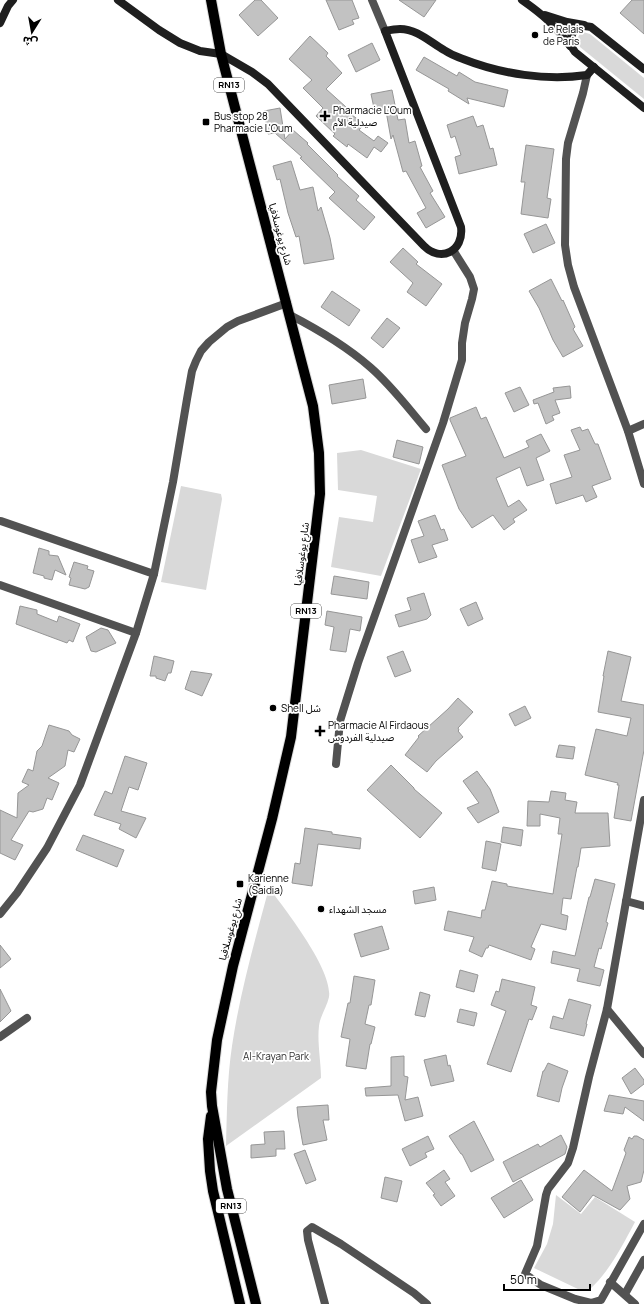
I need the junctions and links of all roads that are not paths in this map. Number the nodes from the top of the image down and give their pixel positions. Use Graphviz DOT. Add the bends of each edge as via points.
graph roads {
  1 [pos="118,0"];
  2 [pos="211,0"];
  3 [pos="372,0"];
  4 [pos="522,0"];
  5 [pos="9,2"];
  6 [pos="544,15"];
  7 [pos="0,23"];
  8 [pos="587,26"];
  9 [pos="385,31"];
  10 [pos="572,48"];
  11 [pos="221,54"];
  12 [pos="594,67"];
  13 [pos="644,69"];
  14 [pos="587,75"];
  15 [pos="644,108"];
  16 [pos="453,250"];
  17 [pos="287,303"];
  18 [pos="290,315"];
  19 [pos="644,424"];
  20 [pos="426,429"];
  21 [pos="628,431"];
  22 [pos="644,484"];
  23 [pos="1,521"];
  24 [pos="154,574"];
  25 [pos="0,585"];
  26 [pos="136,633"];
  27 [pos="336,764"];
  28 [pos="644,800"];
  29 [pos="626,901"];
  30 [pos="644,906"];
  31 [pos="0,914"];
  32 [pos="608,1009"];
  33 [pos="27,1018"];
  34 [pos="0,1037"];
  35 [pos="644,1054"];
  36 [pos="212,1106"];
  37 [pos="644,1224"];
  38 [pos="644,1260"];
  39 [pos="610,1282"];
  40 [pos="414,1293"];
  41 [pos="625,1294"];
  42 [pos="240,1304"];
  43 [pos="256,1304"];
  44 [pos="325,1304"];
  45 [pos="417,1304"];
  46 [pos="427,1304"];
  47 [pos="635,1304"];
  1 -- 11 [label="main road" via="180,43 200,51"];
  2 -- 11 [label="main road, RN13"];
  3 -- 9 [label="street"];
  4 -- 6 [label="main road"];
  5 -- 7 [label="main road"];
  6 -- 8 [label="main road"];
  6 -- 10 [label="main road"];
  8 -- 10 [label="main road" via="578,28 572,34"];
  8 -- 13 [label="main road" via="595,29"];
  9 -- 14 [label="main road" via="408,30 463,59 506,72 571,78"];
  9 -- 16 [label="main road" via="461,227 461,240"];
  10 -- 12 [label="main road"];
  11 -- 16 [label="main road" via="268,84 428,250 441,254"];
  11 -- 17 [label="main road, شارع يوغوسلافيا / RN13"];
  12 -- 14 [label="main road"];
  12 -- 15 [label="main road"];
  14 -- 21 [label="street" via="568,143 565,245 574,287"];
  16 -- 27 [label="street" via="470,277 474,289 464,329 462,360 443,424 358,663 340,721"];
  17 -- 18 [label="main road, شارع يوغوسلافيا / RN13"];
  17 -- 24 [label="street" via="238,321 221,332 201,351 192,371 174,482"];
  18 -- 20 [label="street" via="337,341 370,367"];
  18 -- 36 [label="main road, شارع يوغوسلافيا / RN13" via="313,406 319,452 320,494 291,737 221,1021 213,1068"];
  19 -- 21 [label="street"];
  21 -- 22 [label="street"];
  23 -- 24 [label="street"];
  24 -- 26 [label="street"];
  25 -- 26 [label="street"];
  26 -- 31 [label="street" via="80,785 48,848 18,893"];
  28 -- 29 [label="street"];
  29 -- 30 [label="street"];
  29 -- 32 [label="street"];
  32 -- 35 [label="street"];
  32 -- 39 [label="street" via="573,1148 568,1163 548,1189 537,1246 525,1274 541,1285 591,1303 601,1300"];
  33 -- 34 [label="street"];
  36 -- 42 [label="main road, RN13" via="208,1139 210,1171"];
  36 -- 43 [label="main road, RN13" via="227,1189"];
  37 -- 39 [label="street"];
  38 -- 41 [label="street"];
  39 -- 41 [label="street"];
  40 -- 44 [label="street" via="312,1227 307,1232 308,1240"];
  40 -- 45 [label="street"];
  40 -- 46 [label="street"];
  41 -- 47 [label="street"];
}
